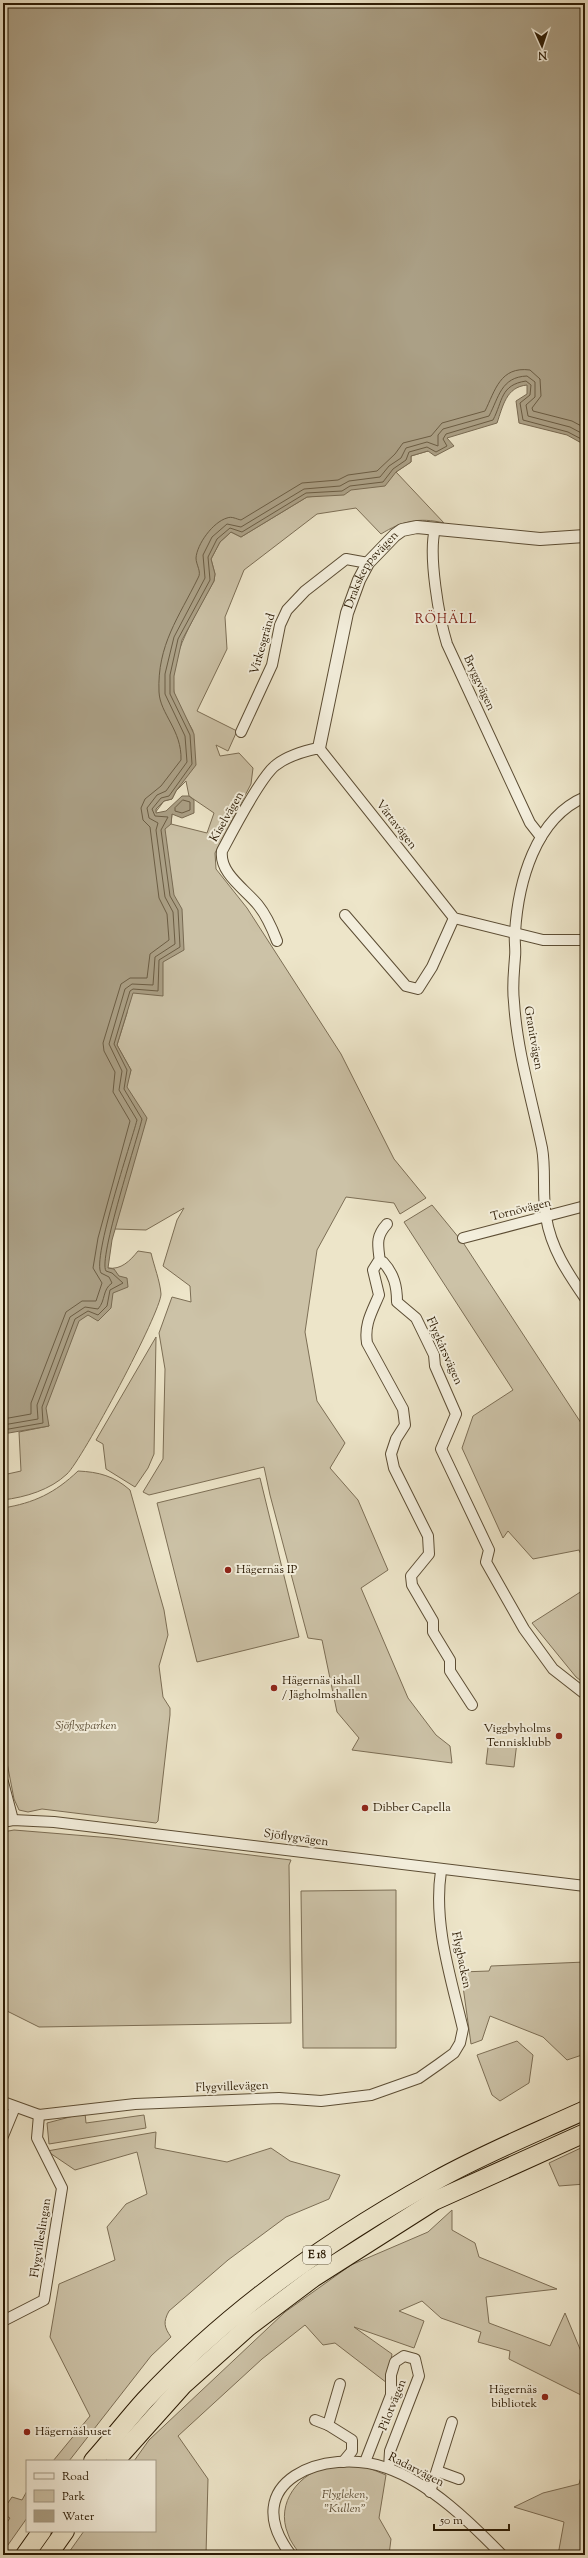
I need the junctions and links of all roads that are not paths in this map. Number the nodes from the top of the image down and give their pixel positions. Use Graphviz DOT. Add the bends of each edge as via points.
graph roads {
  1 [pos="435,529"];
  2 [pos="585,536"];
  3 [pos="368,563"];
  4 [pos="241,732"];
  5 [pos="319,748"];
  6 [pos="585,797"];
  7 [pos="541,837"];
  8 [pos="344,915"];
  9 [pos="454,918"];
  10 [pos="515,934"];
  11 [pos="585,940"];
  12 [pos="277,941"];
  13 [pos="585,1206"];
  14 [pos="546,1217"];
  15 [pos="387,1224"];
  16 [pos="463,1238"];
  17 [pos="380,1262"];
  18 [pos="585,1298"];
  19 [pos="585,1694"];
  20 [pos="472,1705"];
  21 [pos="3,1782"];
  22 [pos="8,1821"];
  23 [pos="441,1871"];
  24 [pos="585,1886"];
  25 [pos="454,2053"];
  26 [pos="3,2102"];
  27 [pos="14,2107"];
  28 [pos="585,2110"];
  29 [pos="39,2115"];
  30 [pos="585,2132"];
  31 [pos="3,2136"];
  32 [pos="3,2321"];
  33 [pos="340,2384"];
  34 [pos="315,2420"];
  35 [pos="452,2422"];
  36 [pos="328,2425"];
  37 [pos="94,2460"];
  38 [pos="116,2460"];
  39 [pos="343,2462"];
  40 [pos="365,2462"];
  41 [pos="389,2468"];
  42 [pos="437,2471"];
  43 [pos="459,2479"];
  44 [pos="430,2492"];
  45 [pos="41,2532"];
  46 [pos="64,2532"];
  47 [pos="25,2555"];
  48 [pos="48,2555"];
  49 [pos="291,2555"];
  50 [pos="502,2555"];
  1 -- 2 [label="street, Drakskeppsvägen" via="540,539"];
  1 -- 3 [label="street, Drakskeppsvägen" via="417,527 402,530"];
  1 -- 7 [label="street, Bryggvägen" via="433,538 436,577 441,624 447,644 518,799 530,823"];
  3 -- 4 [label="street, Virkesgränd" via="346,559 291,604 280,625 272,665"];
  3 -- 5 [label="street, Drakskeppsvägen" via="353,593 347,613"];
  5 -- 9 [label="street, Värtavägen"];
  5 -- 12 [label="street, Kiselvägen" via="305,751 276,765 266,777 222,850 221,859 228,871 258,905 270,923"];
  6 -- 7 [label="street, Granitvägen" via="561,811"];
  7 -- 10 [label="street, Granitvägen" via="526,876"];
  8 -- 9 [label="street" via="406,986 418,989 432,968"];
  9 -- 10 [label="street"];
  10 -- 11 [label="street" via="543,940"];
  10 -- 14 [label="street, Granitvägen" via="514,1004 542,1150"];
  13 -- 14 [label="street, Tornövägen"];
  14 -- 16 [label="street, Tornövägen"];
  14 -- 18 [label="street, Granitvägen" via="556,1253"];
  15 -- 17 [label="street" via="379,1233 376,1246"];
  17 -- 19 [label="street, Flygkårsvägen" via="388,1267 394,1278 398,1288 398,1302 416,1318 449,1394 456,1414 441,1449 489,1550 486,1562 524,1628 552,1669"];
  17 -- 20 [label="street" via="373,1270 379,1295 365,1330 367,1343 403,1409 406,1425 396,1439 391,1454 394,1468 428,1536 429,1554 411,1576 412,1585 433,1621 433,1632 450,1660 450,1671"];
  21 -- 22 [label="street"];
  22 -- 23 [label="street, Sjöflygvägen" via="54,1822 270,1847"];
  23 -- 24 [label="street, Sjöflygvägen"];
  23 -- 25 [label="street, Flygbacken" via="438,1887 442,1935 463,2029 460,2043"];
  25 -- 29 [label="street, Flygvillevägen" via="418,2078 371,2095 321,2101 279,2098 151,2103"];
  26 -- 27 [label="street, Flygvillevägen"];
  27 -- 29 [label="street, Flygvillevägen"];
  27 -- 31 [label="street"];
  28 -- 37 [label="highway, E 18" via="437,2180 371,2218 300,2267 199,2349 145,2400"];
  29 -- 32 [label="street, Flygvilleslingan" via="38,2138 62,2188 44,2300"];
  30 -- 38 [label="highway, E 18" via="434,2201 313,2278 248,2327 183,2385"];
  33 -- 36 [label="street"];
  34 -- 36 [label="street"];
  35 -- 42 [label="street"];
  36 -- 39 [label="street" via="352,2440 352,2451"];
  39 -- 40 [label="street, Radarvägen"];
  39 -- 49 [label="street, Radarvägen" via="329,2462 299,2472 286,2482 276,2500 273,2525 279,2539"];
  40 -- 41 [label="street, Radarvägen"];
  40 -- 41 [label="street, Pilotvägen" via="391,2395 391,2375 395,2362 404,2356 416,2359 419,2376 390,2451"];
  41 -- 44 [label="street, Radarvägen"];
  42 -- 43 [label="street"];
  42 -- 44 [label="street"];
  44 -- 50 [label="street, Radarvägen" via="443,2499"];
  45 -- 47 [label="highway"];
  46 -- 48 [label="highway"];
}
